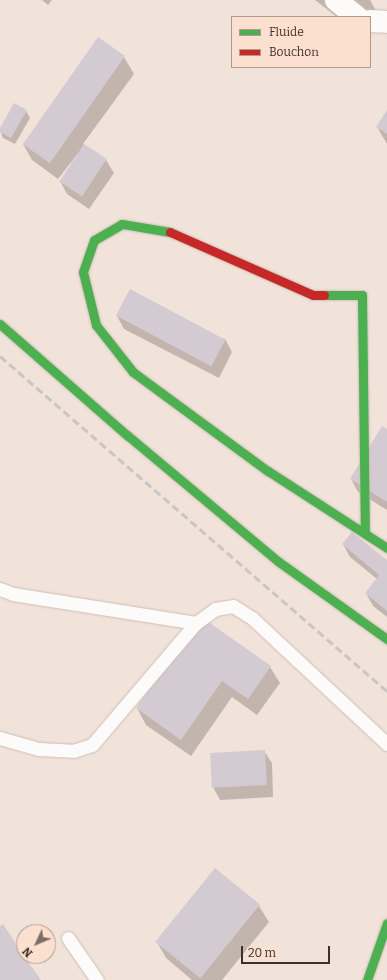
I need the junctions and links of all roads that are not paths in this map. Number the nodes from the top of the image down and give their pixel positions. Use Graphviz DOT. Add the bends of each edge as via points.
graph roads {
  1 [pos="336,0"];
  2 [pos="356,16"];
  3 [pos="371,21"];
  4 [pos="387,22"];
  5 [pos="0,324"];
  6 [pos="365,533"];
  7 [pos="387,548"];
  8 [pos="0,589"];
  9 [pos="196,623"];
  10 [pos="387,639"];
  11 [pos="0,738"];
  12 [pos="387,744"];
  13 [pos="387,923"];
  14 [pos="68,938"];
  15 [pos="97,980"];
  16 [pos="367,980"];
  1 -- 2 [label="street"];
  3 -- 4 [label="street"];
  5 -- 10 [label="street" via="127,435 279,562"];
  6 -- 6 [label="street" via="268,471 133,372 96,325 83,272 94,240 122,224 175,233 313,295 362,294"];
  6 -- 7 [label="street"];
  8 -- 9 [label="lane" via="13,594"];
  9 -- 11 [label="lane" via="92,745 73,751 38,749"];
  9 -- 12 [label="lane" via="215,609 233,606 252,618"];
  13 -- 16 [label="street"];
  14 -- 15 [label="lane"];
}
